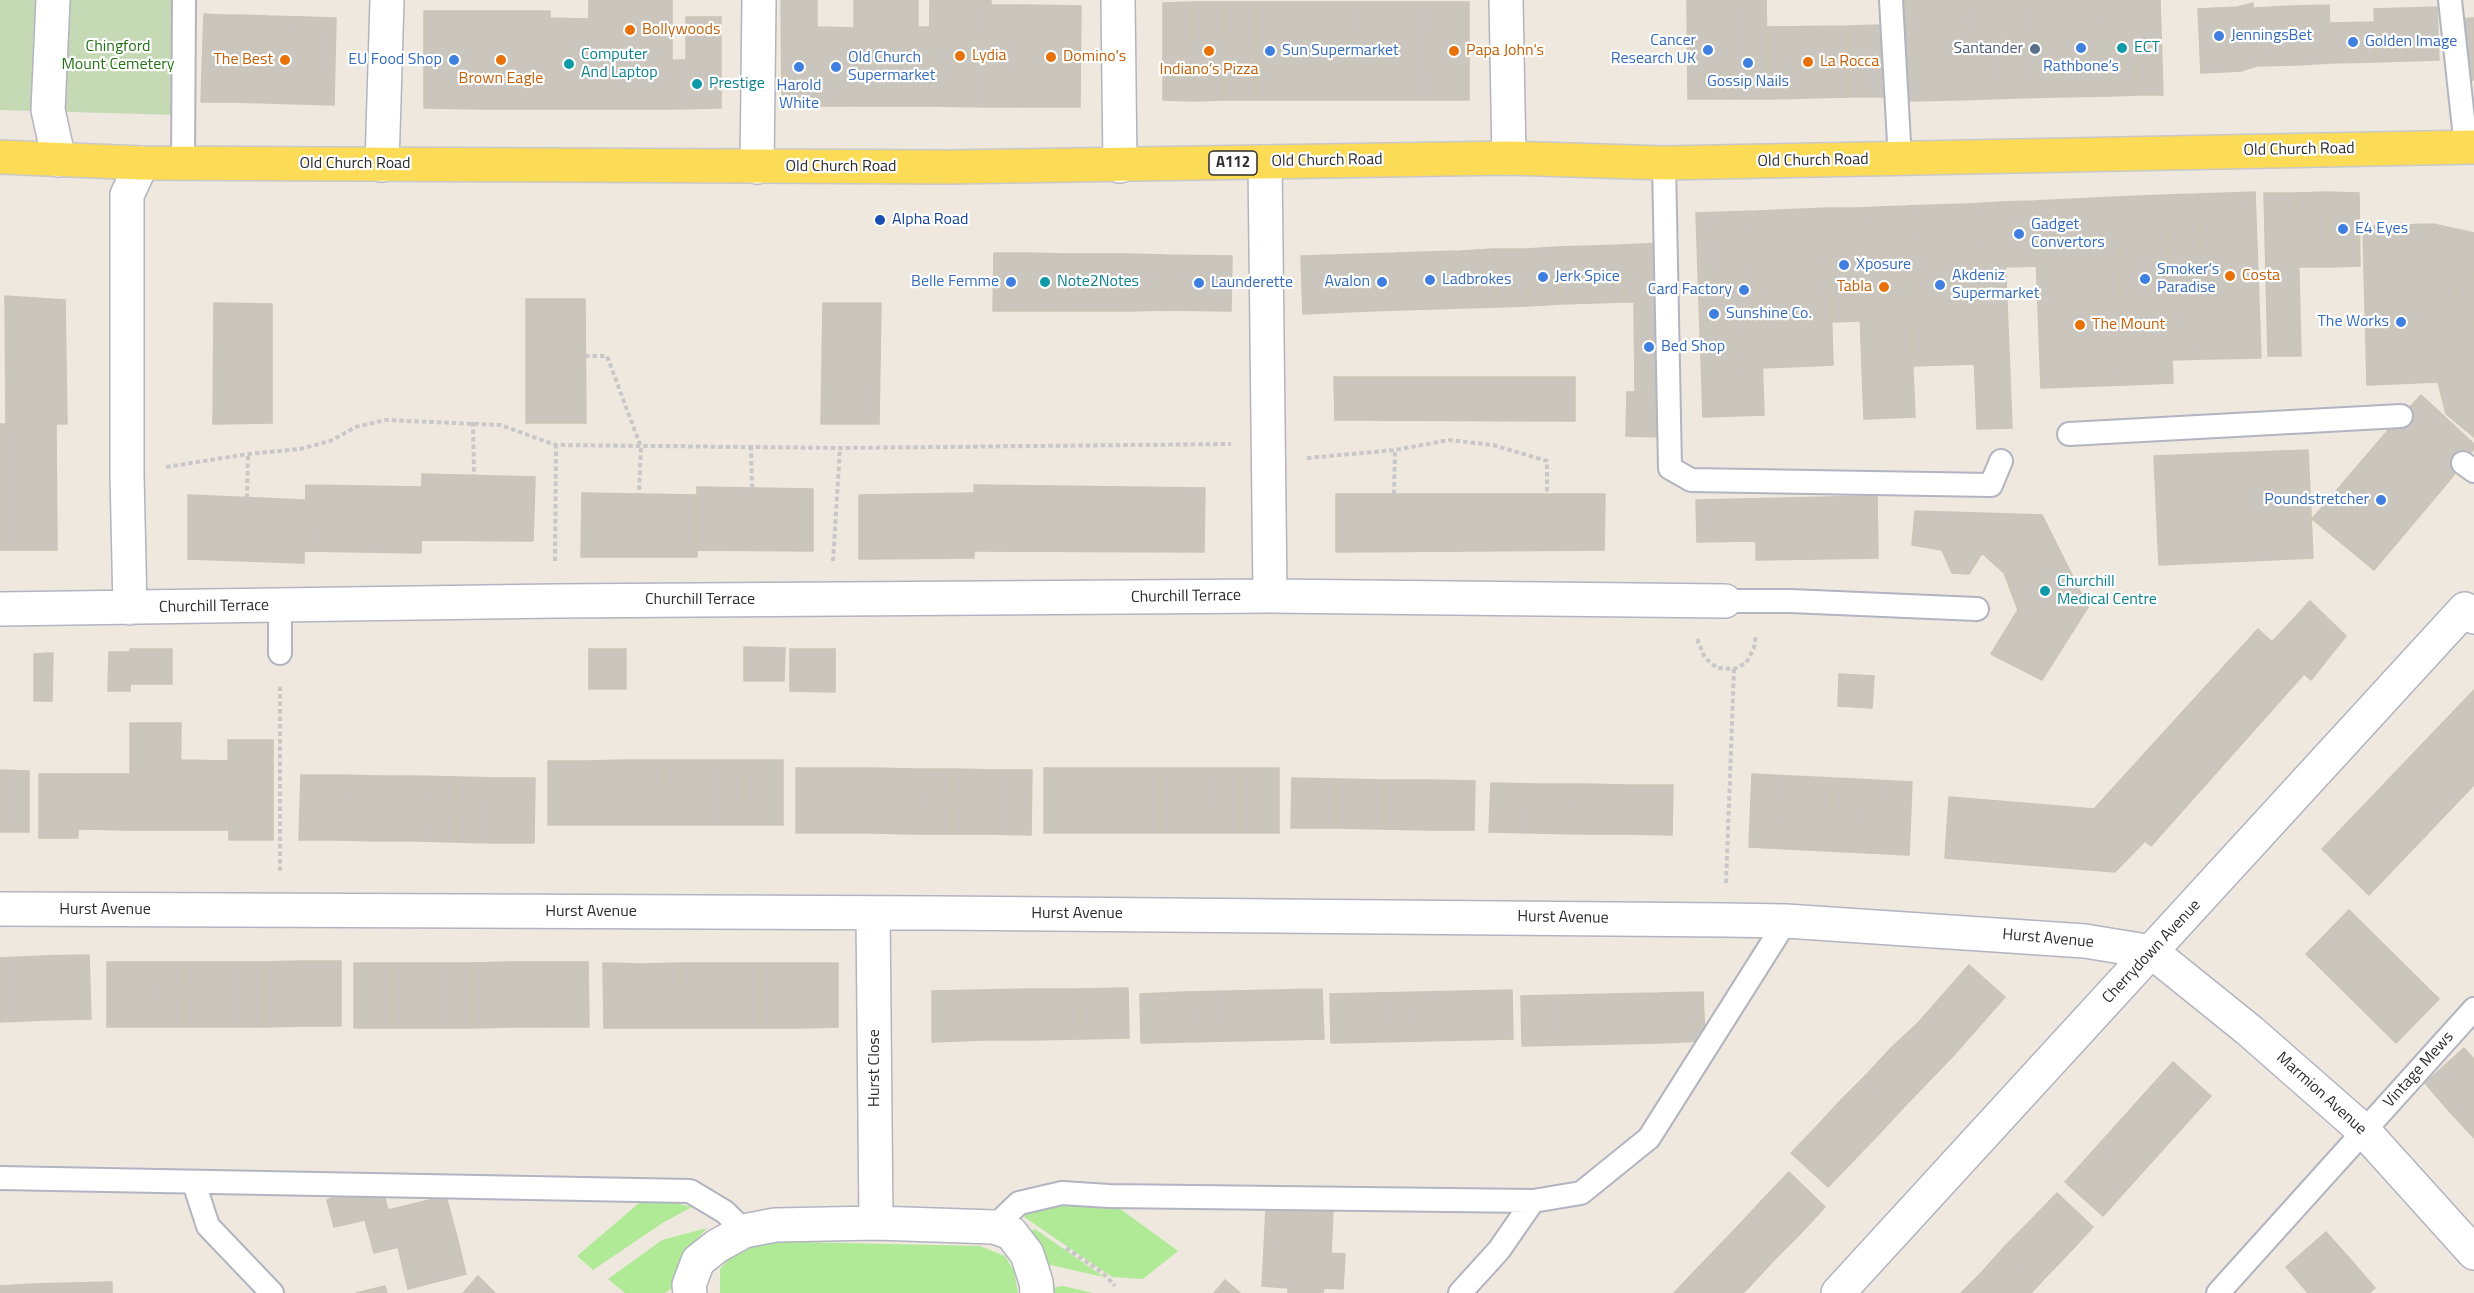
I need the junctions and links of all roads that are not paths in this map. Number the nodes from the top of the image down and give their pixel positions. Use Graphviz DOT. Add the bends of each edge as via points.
graph roads {
  1 [pos="53,0"];
  2 [pos="184,0"];
  3 [pos="387,0"];
  4 [pos="759,0"];
  5 [pos="1118,0"];
  6 [pos="1506,0"];
  7 [pos="1891,0"];
  8 [pos="2450,0"];
  9 [pos="2470,147"];
  10 [pos="0,157"];
  11 [pos="1509,158"];
  12 [pos="59,160"];
  13 [pos="1900,160"];
  14 [pos="1265,162"];
  15 [pos="142,163"];
  16 [pos="183,163"];
  17 [pos="1664,163"];
  18 [pos="382,165"];
  19 [pos="1120,166"];
  20 [pos="757,167"];
  21 [pos="2401,416"];
  22 [pos="2069,434"];
  23 [pos="2001,461"];
  24 [pos="1270,596"];
  25 [pos="1725,601"];
  26 [pos="280,606"];
  27 [pos="130,608"];
  28 [pos="0,609"];
  29 [pos="1977,609"];
  30 [pos="2469,613"];
  31 [pos="280,653"];
  32 [pos="0,909"];
  33 [pos="873,913"];
  34 [pos="1786,921"];
  35 [pos="2152,952"];
  36 [pos="2474,1009"];
  37 [pos="2364,1131"];
  38 [pos="0,1178"];
  39 [pos="194,1183"];
  40 [pos="1533,1201"];
  41 [pos="876,1223"];
  42 [pos="994,1227"];
  43 [pos="744,1231"];
  44 [pos="2474,1253"];
  45 [pos="272,1293"];
  46 [pos="690,1293"];
  47 [pos="1036,1293"];
  48 [pos="1460,1293"];
  49 [pos="1838,1293"];
  50 [pos="2218,1293"];
  1 -- 12 [label="street" via="48,110"];
  2 -- 16 [label="lane"];
  3 -- 18 [label="street"];
  4 -- 20 [label="street"];
  5 -- 19 [label="street"];
  6 -- 11 [label="street"];
  7 -- 13 [label="lane"];
  8 -- 9 [label="lane"];
  9 -- 13 [label="main road, Old Church Road / A112"];
  10 -- 12 [label="main road, Old Church Road / A112"];
  11 -- 14 [label="main road, Old Church Road / A112"];
  11 -- 17 [label="main road, Old Church Road / A112"];
  12 -- 15 [label="main road, Old Church Road / A112"];
  13 -- 17 [label="main road, Old Church Road / A112"];
  14 -- 19 [label="main road, Old Church Road / A112"];
  14 -- 24 [label="street"];
  15 -- 16 [label="main road, Old Church Road / A112"];
  15 -- 27 [label="street" via="127,195"];
  16 -- 18 [label="main road, Old Church Road / A112"];
  17 -- 23 [label="lane" via="1670,468 1691,480 1991,485"];
  18 -- 20 [label="main road, Old Church Road / A112"];
  19 -- 20 [label="main road, Old Church Road / A112"];
  21 -- 22 [label="lane"];
  24 -- 25 [label="street, Churchill Terrace"];
  24 -- 26 [label="street, Churchill Terrace"];
  25 -- 29 [label="lane"];
  26 -- 27 [label="street, Churchill Terrace"];
  26 -- 31 [label="lane"];
  27 -- 28 [label="street, Churchill Terrace"];
  30 -- 35 [label="street, Cherrydown Avenue"];
  32 -- 33 [label="street, Hurst Avenue"];
  33 -- 34 [label="street, Hurst Avenue"];
  33 -- 41 [label="street, Hurst Close"];
  34 -- 35 [label="street, Hurst Avenue" via="2085,941"];
  34 -- 40 [label="lane" via="1649,1138 1581,1193"];
  35 -- 37 [label="street, Marmion Avenue"];
  35 -- 49 [label="street, Cherrydown Avenue"];
  36 -- 37 [label="lane, Vintage Mews"];
  37 -- 44 [label="street, Marmion Avenue"];
  37 -- 50 [label="lane, Vintage Mews"];
  38 -- 39 [label="lane"];
  39 -- 43 [label="lane" via="690,1191 725,1212"];
  39 -- 45 [label="lane" via="208,1226"];
  40 -- 42 [label="lane" via="1062,1193 1019,1203"];
  40 -- 48 [label="lane" via="1499,1250"];
  41 -- 42 [label="street"];
  41 -- 43 [label="street" via="775,1225"];
  42 -- 47 [label="street" via="1011,1233 1027,1254"];
  43 -- 46 [label="street" via="699,1261 689,1285"];
}
